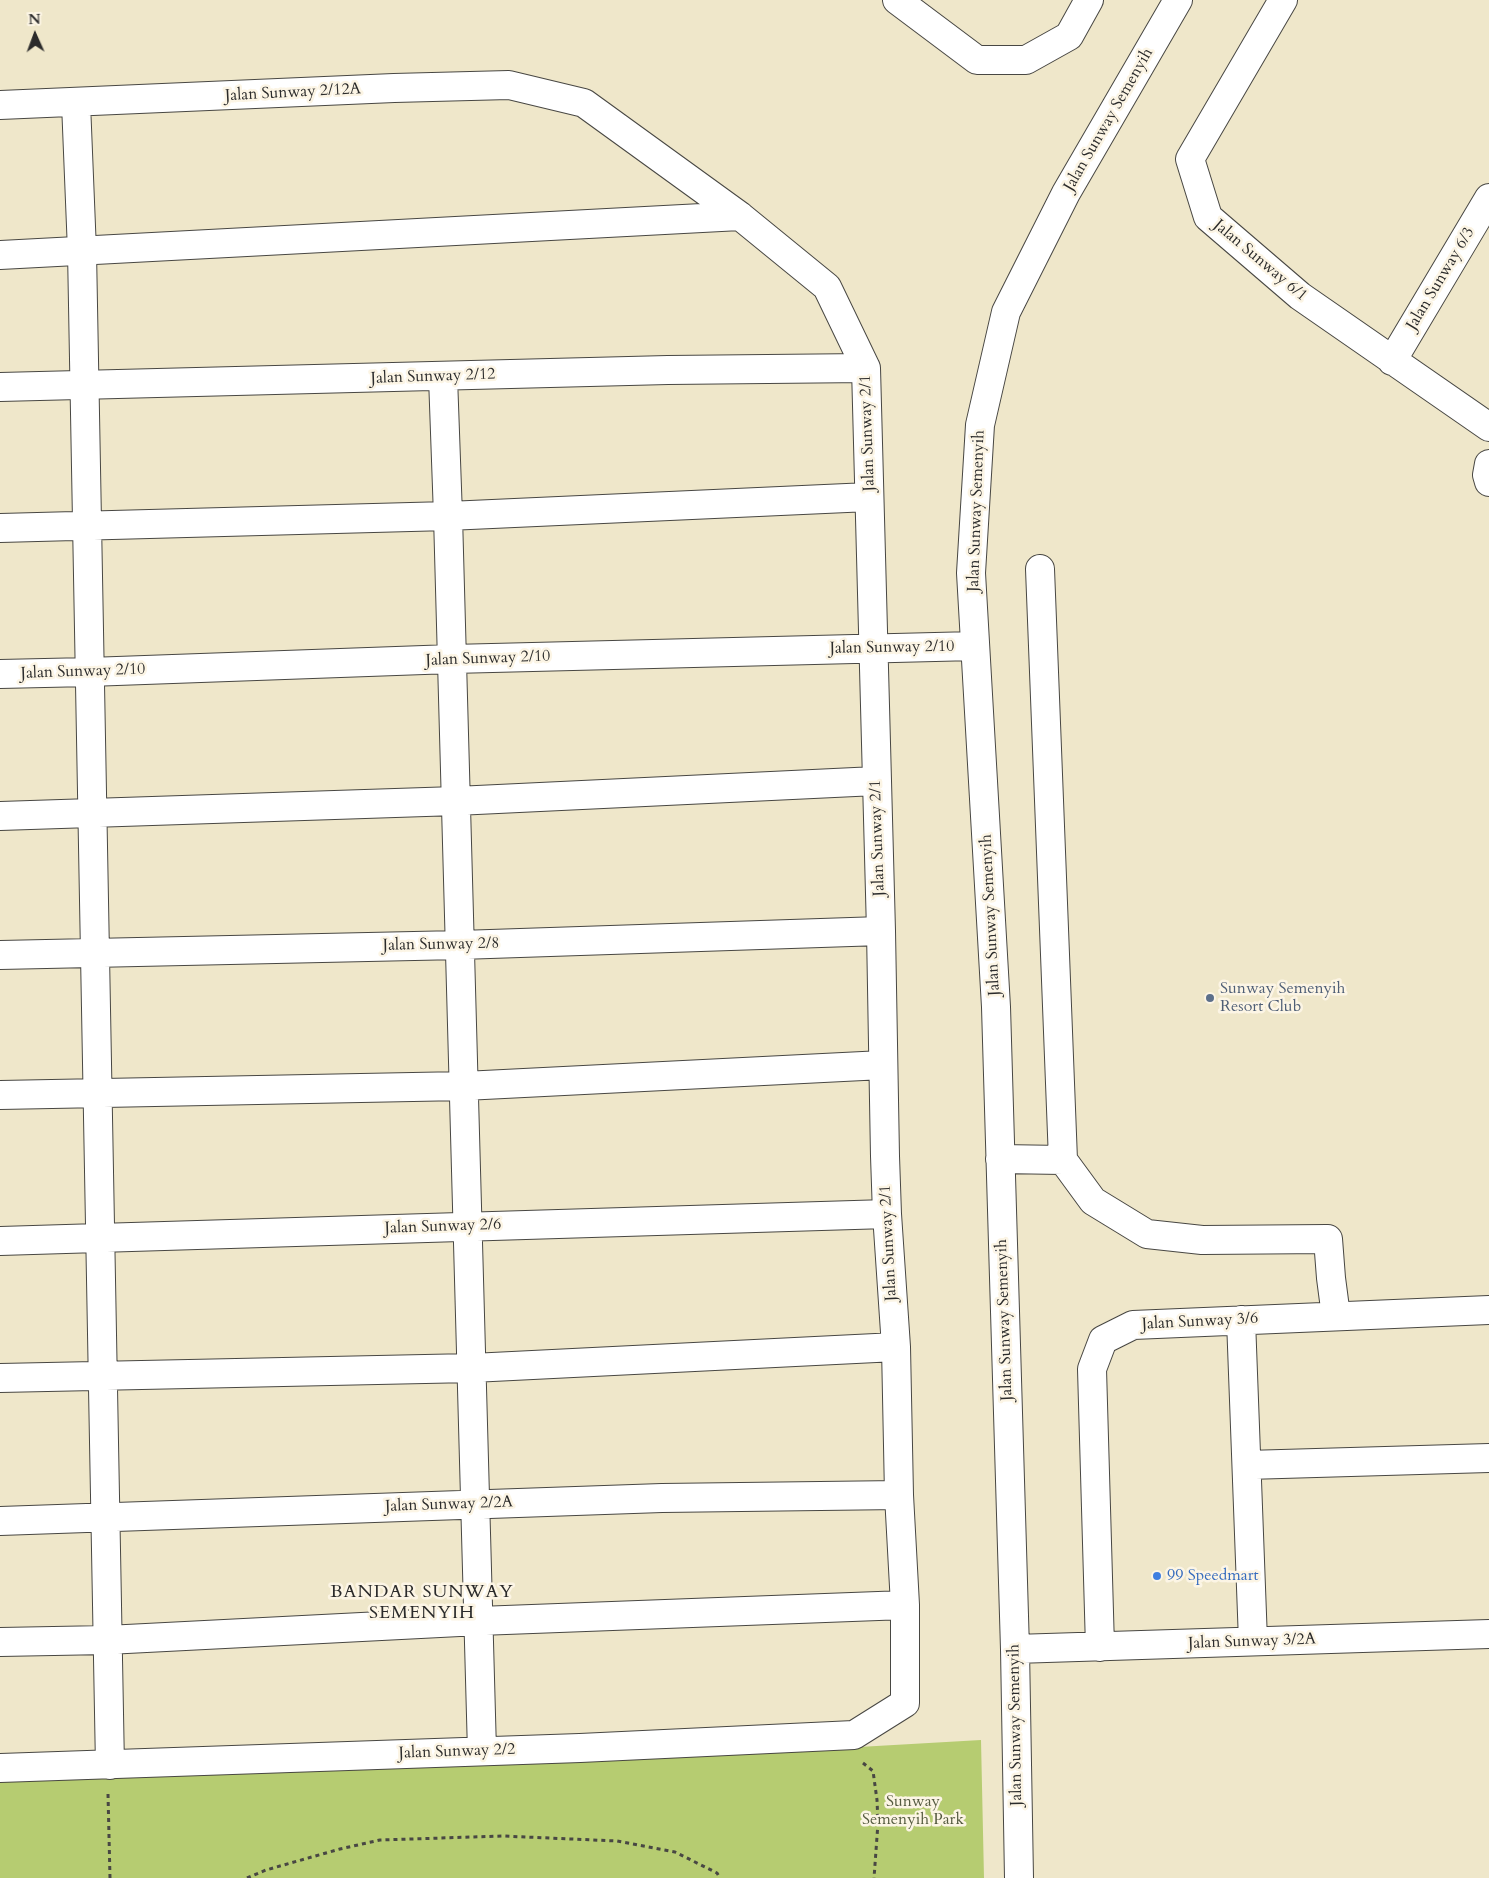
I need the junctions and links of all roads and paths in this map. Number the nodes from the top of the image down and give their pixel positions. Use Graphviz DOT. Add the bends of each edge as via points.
graph roads {
  1 [pos="897,0"];
  2 [pos="1090,0"];
  3 [pos="1178,0"];
  4 [pos="1282,0"];
  5 [pos="76,103"];
  6 [pos="584,103"];
  7 [pos="0,105"];
  8 [pos="1489,198"];
  9 [pos="740,216"];
  10 [pos="82,251"];
  11 [pos="0,255"];
  12 [pos="1392,361"];
  13 [pos="866,368"];
  14 [pos="442,376"];
  15 [pos="84,386"];
  16 [pos="0,387"];
  17 [pos="1489,427"];
  18 [pos="1489,464"];
  19 [pos="1489,482"];
  20 [pos="870,497"];
  21 [pos="448,516"];
  22 [pos="87,526"];
  23 [pos="0,528"];
  24 [pos="1040,569"];
  25 [pos="975,646"];
  26 [pos="874,649"];
  27 [pos="452,659"];
  28 [pos="89,672"];
  29 [pos="0,674"];
  30 [pos="876,781"];
  31 [pos="456,802"];
  32 [pos="92,813"];
  33 [pos="0,816"];
  34 [pos="881,930"];
  35 [pos="460,945"];
  36 [pos="94,953"];
  37 [pos="0,955"];
  38 [pos="883,1065"];
  39 [pos="464,1086"];
  40 [pos="97,1093"];
  41 [pos="0,1095"];
  42 [pos="1000,1158"];
  43 [pos="1064,1160"];
  44 [pos="887,1214"];
  45 [pos="468,1226"];
  46 [pos="100,1238"];
  47 [pos="0,1241"];
  48 [pos="1489,1310"];
  49 [pos="1336,1316"];
  50 [pos="1241,1320"];
  51 [pos="896,1347"];
  52 [pos="472,1368"];
  53 [pos="102,1376"];
  54 [pos="0,1378"];
  55 [pos="1489,1458"];
  56 [pos="1247,1465"];
  57 [pos="899,1496"];
  58 [pos="475,1504"];
  59 [pos="105,1516"];
  60 [pos="0,1521"];
  61 [pos="905,1605"];
  62 [pos="479,1621"];
  63 [pos="1489,1634"];
  64 [pos="107,1640"];
  65 [pos="1253,1641"];
  66 [pos="0,1642"];
  67 [pos="1100,1647"];
  68 [pos="1015,1650"];
  69 [pos="905,1703"];
  70 [pos="482,1751"];
  71 [pos="110,1765"];
  72 [pos="0,1768"];
  73 [pos="247,1878"];
  74 [pos="720,1878"];
  75 [pos="1019,1878"];
  1 -- 2 [label="street" via="977,60 1026,60 1069,36"];
  3 -- 25 [label="street, Jalan Sunway Semenyih" via="1066,193 1006,312 980,426 971,573"];
  4 -- 12 [label="street, Jalan Sunway 6/1" via="1190,159 1208,217 1300,296"];
  5 -- 6 [label="street, Jalan Sunway 2/12A" via="509,85"];
  5 -- 7 [label="street, Jalan Sunway 2/12A"];
  5 -- 10 [label="street"];
  6 -- 9 [label="street, Jalan Sunway 2/1"];
  8 -- 12 [label="street, Jalan Sunway 6/3"];
  9 -- 10 [label="street"];
  9 -- 13 [label="street, Jalan Sunway 2/1" via="827,287"];
  10 -- 11 [label="street"];
  10 -- 15 [label="street"];
  12 -- 17 [label="street, Jalan Sunway 6/1"];
  13 -- 14 [label="street, Jalan Sunway 2/12"];
  13 -- 20 [label="street, Jalan Sunway 2/1"];
  14 -- 15 [label="street, Jalan Sunway 2/12"];
  14 -- 21 [label="street"];
  15 -- 16 [label="street, Jalan Sunway 2/12"];
  15 -- 22 [label="street"];
  18 -- 19 [label="street"];
  20 -- 21 [label="street"];
  20 -- 26 [label="street, Jalan Sunway 2/1"];
  21 -- 22 [label="street"];
  21 -- 27 [label="street"];
  22 -- 23 [label="street"];
  22 -- 28 [label="street"];
  24 -- 43 [label="street"];
  25 -- 26 [label="street, Jalan Sunway 2/10"];
  25 -- 42 [label="street, Jalan Sunway Semenyih" via="996,1007"];
  26 -- 27 [label="street, Jalan Sunway 2/10"];
  26 -- 30 [label="street, Jalan Sunway 2/1"];
  27 -- 28 [label="street, Jalan Sunway 2/10"];
  27 -- 31 [label="street"];
  28 -- 29 [label="street, Jalan Sunway 2/10"];
  28 -- 32 [label="street"];
  30 -- 31 [label="street"];
  30 -- 34 [label="street, Jalan Sunway 2/1"];
  31 -- 32 [label="street"];
  31 -- 35 [label="street"];
  32 -- 33 [label="street"];
  32 -- 36 [label="street"];
  34 -- 35 [label="street, Jalan Sunway 2/8"];
  34 -- 38 [label="street, Jalan Sunway 2/1"];
  35 -- 36 [label="street, Jalan Sunway 2/8"];
  35 -- 39 [label="street"];
  36 -- 37 [label="street, Jalan Sunway 2/8"];
  36 -- 40 [label="street"];
  38 -- 39 [label="street"];
  38 -- 44 [label="street, Jalan Sunway 2/1"];
  39 -- 40 [label="street"];
  39 -- 45 [label="street"];
  40 -- 41 [label="street"];
  40 -- 46 [label="street"];
  42 -- 43 [label="street"];
  42 -- 68 [label="street, Jalan Sunway Semenyih"];
  43 -- 49 [label="street" via="1093,1201 1147,1234 1202,1240 1328,1239"];
  44 -- 45 [label="street, Jalan Sunway 2/6"];
  44 -- 51 [label="street, Jalan Sunway 2/1"];
  45 -- 46 [label="street, Jalan Sunway 2/6"];
  45 -- 52 [label="street"];
  46 -- 47 [label="street, Jalan Sunway 2/6"];
  46 -- 53 [label="street"];
  48 -- 49 [label="street, Jalan Sunway 3/6"];
  49 -- 50 [label="street, Jalan Sunway 3/6"];
  50 -- 56 [label="street"];
  50 -- 67 [label="street, Jalan Sunway 3/6" via="1133,1325 1103,1340 1092,1369"];
  51 -- 52 [label="street"];
  51 -- 57 [label="street, Jalan Sunway 2/1"];
  52 -- 53 [label="street"];
  52 -- 58 [label="street"];
  53 -- 54 [label="street"];
  53 -- 59 [label="street"];
  55 -- 56 [label="street"];
  56 -- 65 [label="street"];
  57 -- 58 [label="street, Jalan Sunway 2/2A"];
  57 -- 61 [label="street, Jalan Sunway 2/1"];
  58 -- 59 [label="street, Jalan Sunway 2/2A"];
  58 -- 62 [label="street"];
  59 -- 60 [label="street, Jalan Sunway 2/2A"];
  59 -- 64 [label="street"];
  61 -- 62 [label="street"];
  61 -- 69 [label="street, Jalan Sunway 2/1"];
  62 -- 64 [label="street"];
  62 -- 70 [label="street"];
  63 -- 65 [label="street, Jalan Sunway 3/2A"];
  64 -- 66 [label="street"];
  64 -- 71 [label="street"];
  65 -- 67 [label="street, Jalan Sunway 3/2A"];
  67 -- 68 [label="street, Jalan Sunway 3/2A"];
  68 -- 75 [label="street, Jalan Sunway Semenyih"];
  69 -- 70 [label="street, Jalan Sunway 2/2" via="854,1735"];
  70 -- 71 [label="street, Jalan Sunway 2/2"];
  71 -- 72 [label="street, Jalan Sunway 2/2"];
  73 -- 74 [label="path" via="380,1840 503,1836 617,1841 675,1852 717,1872"];
}
